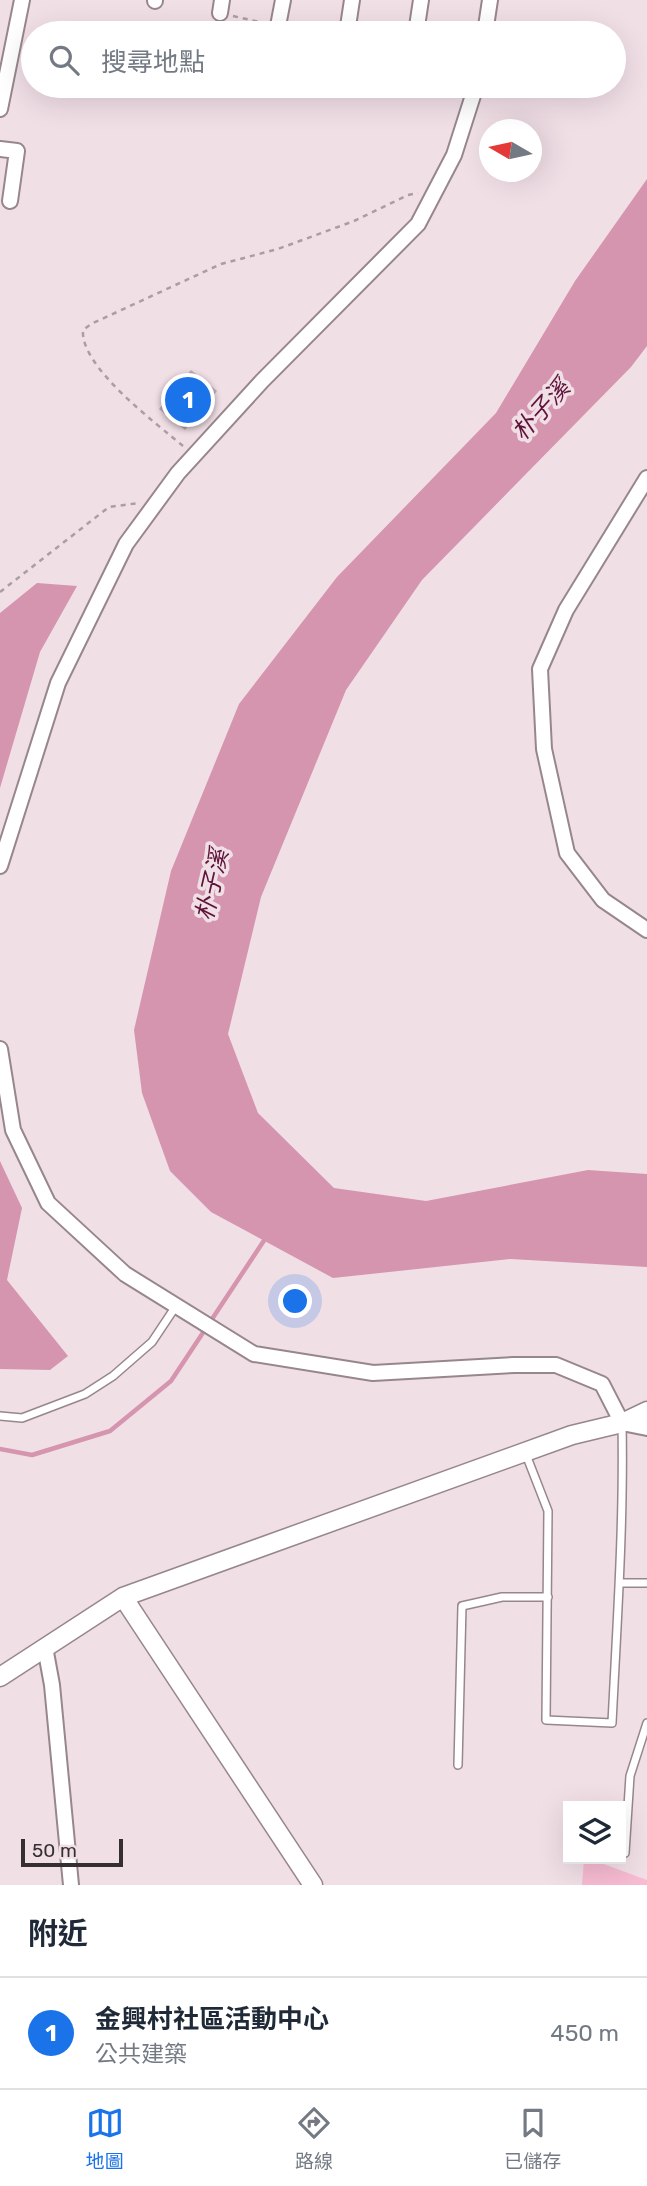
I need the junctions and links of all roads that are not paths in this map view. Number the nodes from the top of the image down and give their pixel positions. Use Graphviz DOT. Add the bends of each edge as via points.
graph roads {
  1 [pos="22,0"];
  2 [pos="283,0"];
  3 [pos="352,0"];
  4 [pos="421,0"];
  5 [pos="490,0"];
  6 [pos="279,21"];
  7 [pos="349,21"];
  8 [pos="418,21"];
  9 [pos="487,21"];
  10 [pos="471,98"];
  11 [pos="0,109"];
  12 [pos="0,149"];
  13 [pos="10,201"];
  14 [pos="647,478"];
  15 [pos="0,866"];
  16 [pos="647,930"];
  17 [pos="0,1049"];
  18 [pos="176,1306"];
  19 [pos="647,1409"];
  20 [pos="0,1416"];
  21 [pos="622,1423"];
  22 [pos="647,1428"];
  23 [pos="525,1452"];
  24 [pos="620,1583"];
  25 [pos="647,1583"];
  26 [pos="123,1597"];
  27 [pos="548,1597"];
  28 [pos="45,1647"];
  29 [pos="0,1677"];
  30 [pos="647,1723"];
  31 [pos="458,1765"];
  32 [pos="626,1834"];
  33 [pos="310,1883"];
  34 [pos="71,1885"];
  1 -- 11 [label="street"];
  2 -- 6 [label="street"];
  3 -- 7 [label="street"];
  4 -- 8 [label="street"];
  5 -- 9 [label="street"];
  10 -- 15 [label="street" via="454,155 418,224 262,381 194,456 126,544 58,683"];
  12 -- 13 [label="street" via="17,152"];
  14 -- 16 [label="street" via="566,610 540,669 544,749 567,853 603,900"];
  17 -- 18 [label="street" via="13,1130 48,1203 125,1274"];
  18 -- 20 [label="lane" via="152,1342 85,1394 22,1418"];
  18 -- 21 [label="street" via="254,1354 373,1373 556,1365 601,1384"];
  19 -- 21 [label="street"];
  21 -- 22 [label="street"];
  21 -- 23 [label="street"];
  21 -- 24 [label="lane"];
  23 -- 26 [label="street"];
  23 -- 27 [label="lane" via="548,1511"];
  24 -- 25 [label="lane"];
  24 -- 27 [label="lane" via="612,1723 547,1720"];
  26 -- 28 [label="street"];
  26 -- 33 [label="street"];
  27 -- 31 [label="lane" via="502,1597 462,1606"];
  28 -- 29 [label="street"];
  28 -- 34 [label="street"];
  30 -- 32 [label="lane" via="629,1776"];
}
